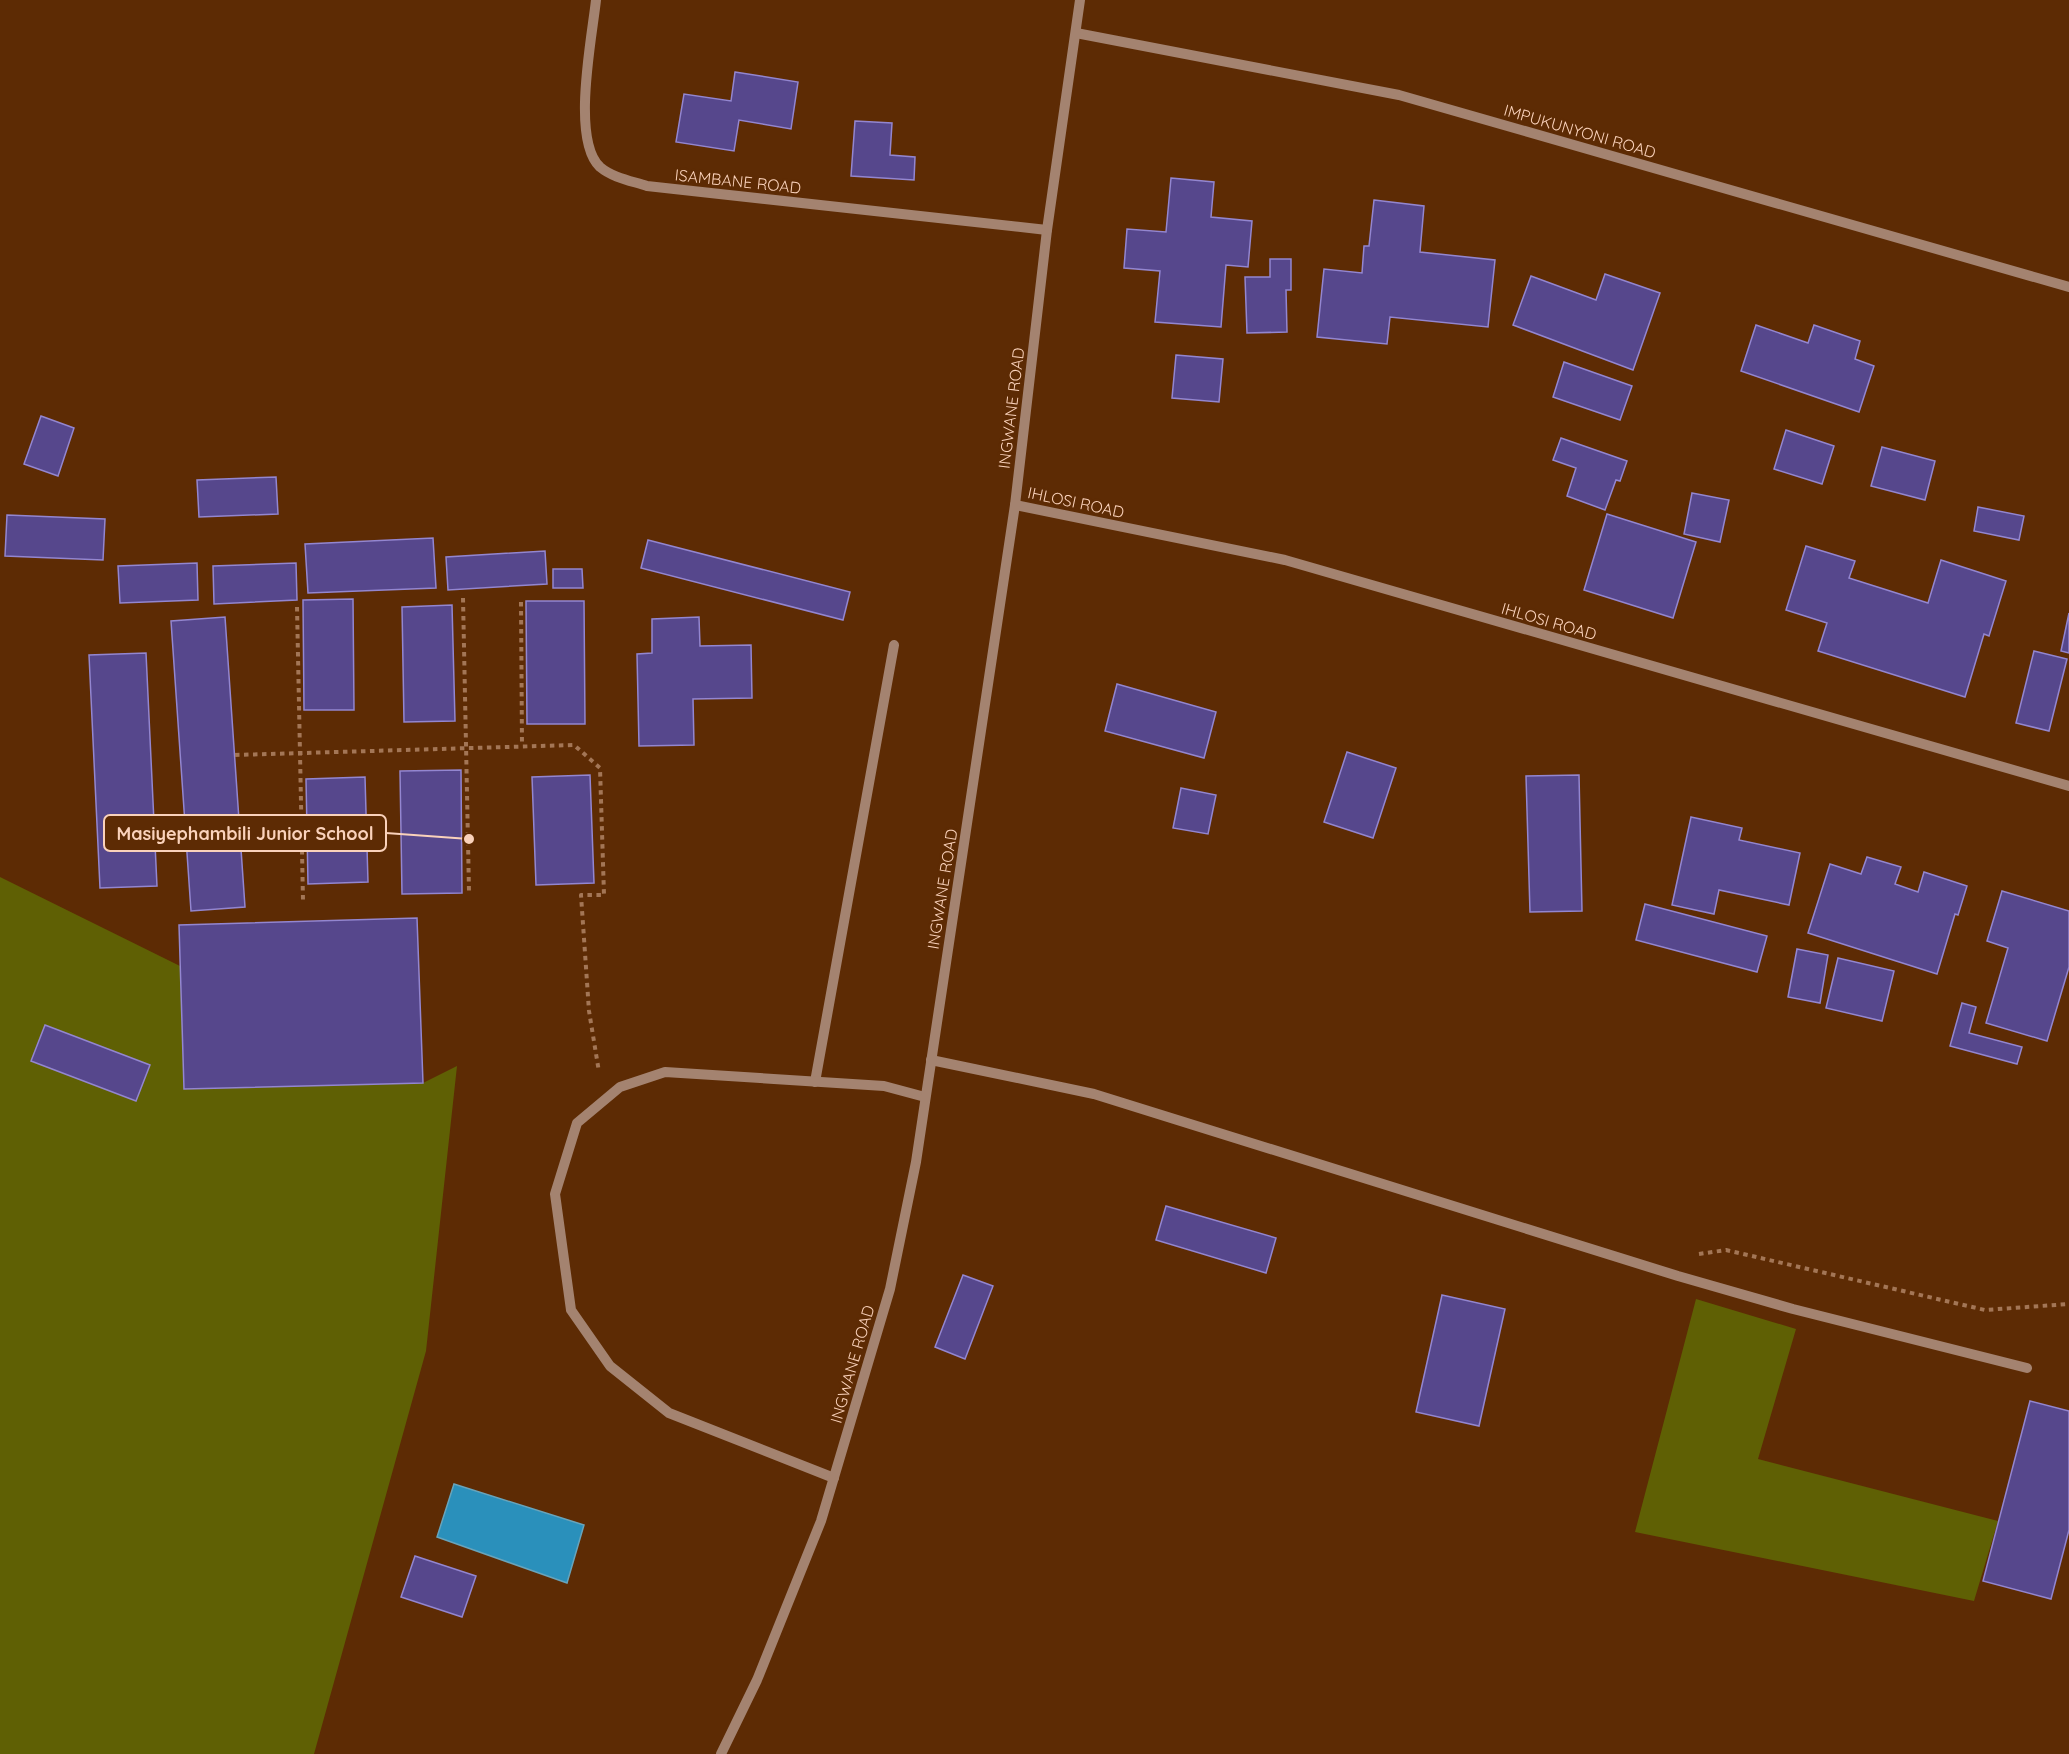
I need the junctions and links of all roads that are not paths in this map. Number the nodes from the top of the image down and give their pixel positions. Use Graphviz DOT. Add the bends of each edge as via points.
graph roads {
  1 [pos="596,0"];
  2 [pos="1080,0"];
  3 [pos="1076,33"];
  4 [pos="1047,230"];
  5 [pos="2069,287"];
  6 [pos="1015,505"];
  7 [pos="894,645"];
  8 [pos="2069,786"];
  9 [pos="931,1060"];
  10 [pos="815,1082"];
  11 [pos="925,1097"];
  12 [pos="2027,1368"];
  13 [pos="834,1478"];
  14 [pos="721,1754"];
  1 -- 4 [label="street, ISAMBANE ROAD" via="584,122 588,149 600,167 618,178 647,186"];
  2 -- 3 [label="street, INGWANE ROAD"];
  3 -- 4 [label="street, INGWANE ROAD"];
  3 -- 5 [label="street, IMPUKUNYONI ROAD" via="1399,96"];
  4 -- 6 [label="street, INGWANE ROAD"];
  6 -- 8 [label="street, IHLOSI ROAD" via="1285,560"];
  6 -- 9 [label="street, INGWANE ROAD"];
  7 -- 10 [label="street"];
  9 -- 11 [label="street, INGWANE ROAD"];
  9 -- 12 [label="street" via="1094,1094 1678,1276"];
  10 -- 11 [label="street" via="884,1086"];
  10 -- 13 [label="street" via="664,1072 620,1087 577,1123 555,1194 572,1310 610,1366 669,1413"];
  11 -- 13 [label="street, INGWANE ROAD" via="890,1289"];
  13 -- 14 [label="street, INGWANE ROAD" via="821,1521 757,1680"];
}
